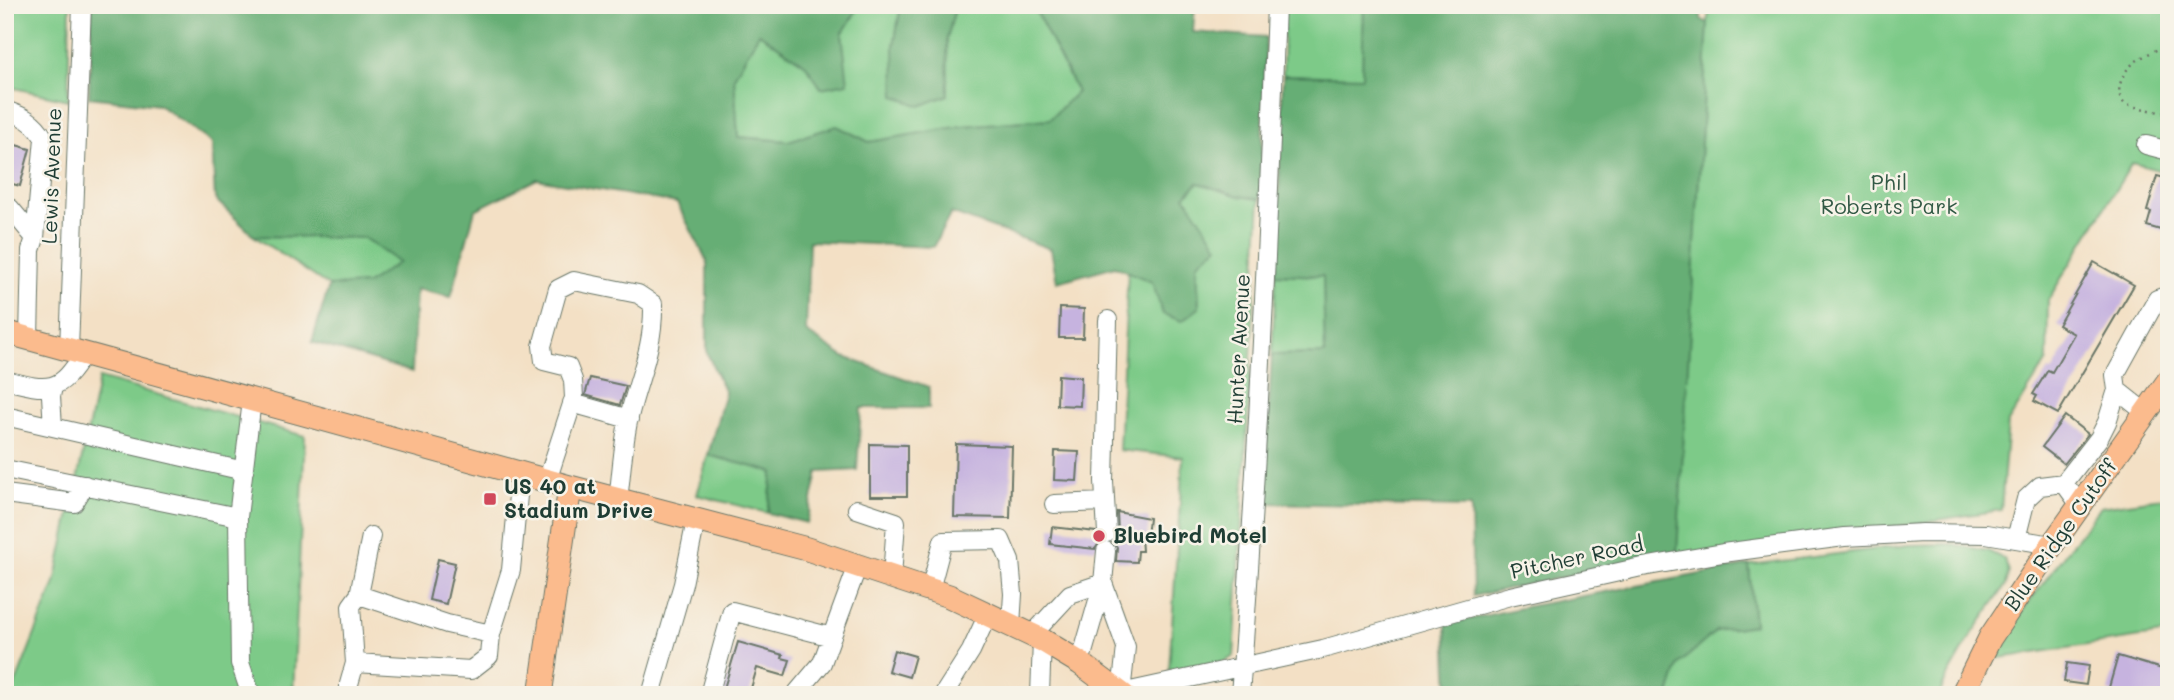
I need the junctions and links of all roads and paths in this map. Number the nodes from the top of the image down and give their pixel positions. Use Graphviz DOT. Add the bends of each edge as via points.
graph roads {
  1 [pos="82,5"];
  2 [pos="1276,5"];
  3 [pos="2169,44"];
  4 [pos="2167,89"];
  5 [pos="2169,98"];
  6 [pos="5,110"];
  7 [pos="2169,114"];
  8 [pos="2146,145"];
  9 [pos="2169,151"];
  10 [pos="5,206"];
  11 [pos="35,238"];
  12 [pos="2169,295"];
  13 [pos="1108,320"];
  14 [pos="5,332"];
  15 [pos="29,338"];
  16 [pos="76,351"];
  17 [pos="5,380"];
  18 [pos="2169,380"];
  19 [pos="53,387"];
  20 [pos="2117,390"];
  21 [pos="252,400"];
  22 [pos="572,403"];
  23 [pos="2156,403"];
  24 [pos="5,416"];
  25 [pos="629,419"];
  26 [pos="52,427"];
  27 [pos="5,469"];
  28 [pos="244,471"];
  29 [pos="520,474"];
  30 [pos="547,481"];
  31 [pos="2064,483"];
  32 [pos="85,485"];
  33 [pos="570,487"];
  34 [pos="5,494"];
  35 [pos="618,500"];
  36 [pos="1105,502"];
  37 [pos="1054,504"];
  38 [pos="2080,505"];
  39 [pos="857,509"];
  40 [pos="239,517"];
  41 [pos="696,520"];
  42 [pos="371,536"];
  43 [pos="2016,539"];
  44 [pos="2052,545"];
  45 [pos="858,565"];
  46 [pos="892,577"];
  47 [pos="1103,583"];
  48 [pos="930,590"];
  49 [pos="359,595"];
  50 [pos="988,614"];
  51 [pos="1011,625"];
  52 [pos="491,634"];
  53 [pos="832,637"];
  54 [pos="1037,637"];
  55 [pos="355,663"];
  56 [pos="1080,663"];
  57 [pos="1242,666"];
  58 [pos="1122,694"];
  59 [pos="251,695"];
  60 [pos="349,695"];
  61 [pos="540,695"];
  62 [pos="651,695"];
  63 [pos="709,695"];
  64 [pos="795,695"];
  65 [pos="943,695"];
  66 [pos="1040,695"];
  67 [pos="1240,695"];
  68 [pos="1962,695"];
  1 -- 16 [label="street, Lewis Avenue"];
  2 -- 57 [label="street, Hunter Avenue" via="1265,299"];
  3 -- 7 [label="path" via="2133,63 2123,73 2118,91 2126,105"];
  4 -- 5 [label="path"];
  6 -- 11 [label="street" via="37,125 44,138"];
  8 -- 9 [label="street"];
  10 -- 11 [label="street"];
  11 -- 15 [label="street"];
  12 -- 20 [label="street" via="2157,299 2115,376"];
  13 -- 36 [label="street"];
  14 -- 15 [label="main road"];
  15 -- 16 [label="main road"];
  16 -- 19 [label="street" via="62,382"];
  16 -- 21 [label="main road"];
  17 -- 19 [label="street"];
  18 -- 23 [label="main road, Blue Ridge Cutoff"];
  19 -- 26 [label="street"];
  20 -- 23 [label="street"];
  20 -- 31 [label="street" via="2099,438"];
  21 -- 28 [label="street"];
  21 -- 29 [label="main road"];
  22 -- 25 [label="street"];
  22 -- 25 [label="street" via="568,368 544,361 542,346 558,289 574,281 638,294 653,304 654,329"];
  22 -- 30 [label="street"];
  23 -- 38 [label="main road, Blue Ridge Cutoff"];
  24 -- 26 [label="street"];
  25 -- 35 [label="street"];
  26 -- 28 [label="street"];
  27 -- 32 [label="street"];
  28 -- 40 [label="street"];
  29 -- 30 [label="main road"];
  29 -- 52 [label="street" via="511,570"];
  30 -- 33 [label="main road"];
  31 -- 38 [label="street"];
  31 -- 43 [label="street" via="2040,486 2026,499"];
  32 -- 34 [label="street" via="74,503"];
  32 -- 40 [label="street"];
  33 -- 35 [label="main road"];
  33 -- 61 [label="main road"];
  35 -- 41 [label="main road"];
  36 -- 37 [label="street"];
  36 -- 47 [label="street"];
  38 -- 44 [label="main road, Blue Ridge Cutoff"];
  39 -- 46 [label="street" via="896,522"];
  40 -- 59 [label="street" via="240,663"];
  41 -- 45 [label="main road"];
  41 -- 62 [label="street"];
  42 -- 49 [label="street"];
  43 -- 44 [label="street, Pitcher Road"];
  43 -- 57 [label="street, Pitcher Road" via="1909,533 1711,555 1510,596 1324,649"];
  44 -- 68 [label="main road, Blue Ridge Cutoff" via="1990,638"];
  45 -- 46 [label="main road"];
  45 -- 53 [label="street"];
  46 -- 48 [label="main road"];
  47 -- 54 [label="street" via="1070,594"];
  47 -- 56 [label="street"];
  47 -- 58 [label="street" via="1126,647"];
  48 -- 50 [label="main road"];
  48 -- 51 [label="street" via="943,541 1001,540 1010,561"];
  49 -- 52 [label="street"];
  49 -- 55 [label="street" via="351,606"];
  50 -- 51 [label="main road"];
  50 -- 65 [label="street"];
  51 -- 54 [label="main road"];
  52 -- 55 [label="street" via="489,656 471,670"];
  53 -- 63 [label="street" via="732,611"];
  53 -- 64 [label="street" via="822,663"];
  54 -- 56 [label="main road"];
  54 -- 66 [label="street"];
  55 -- 60 [label="street"];
  56 -- 58 [label="main road"];
  57 -- 58 [label="street, Pitcher Road"];
  57 -- 67 [label="street, Hunter Avenue"];
}
